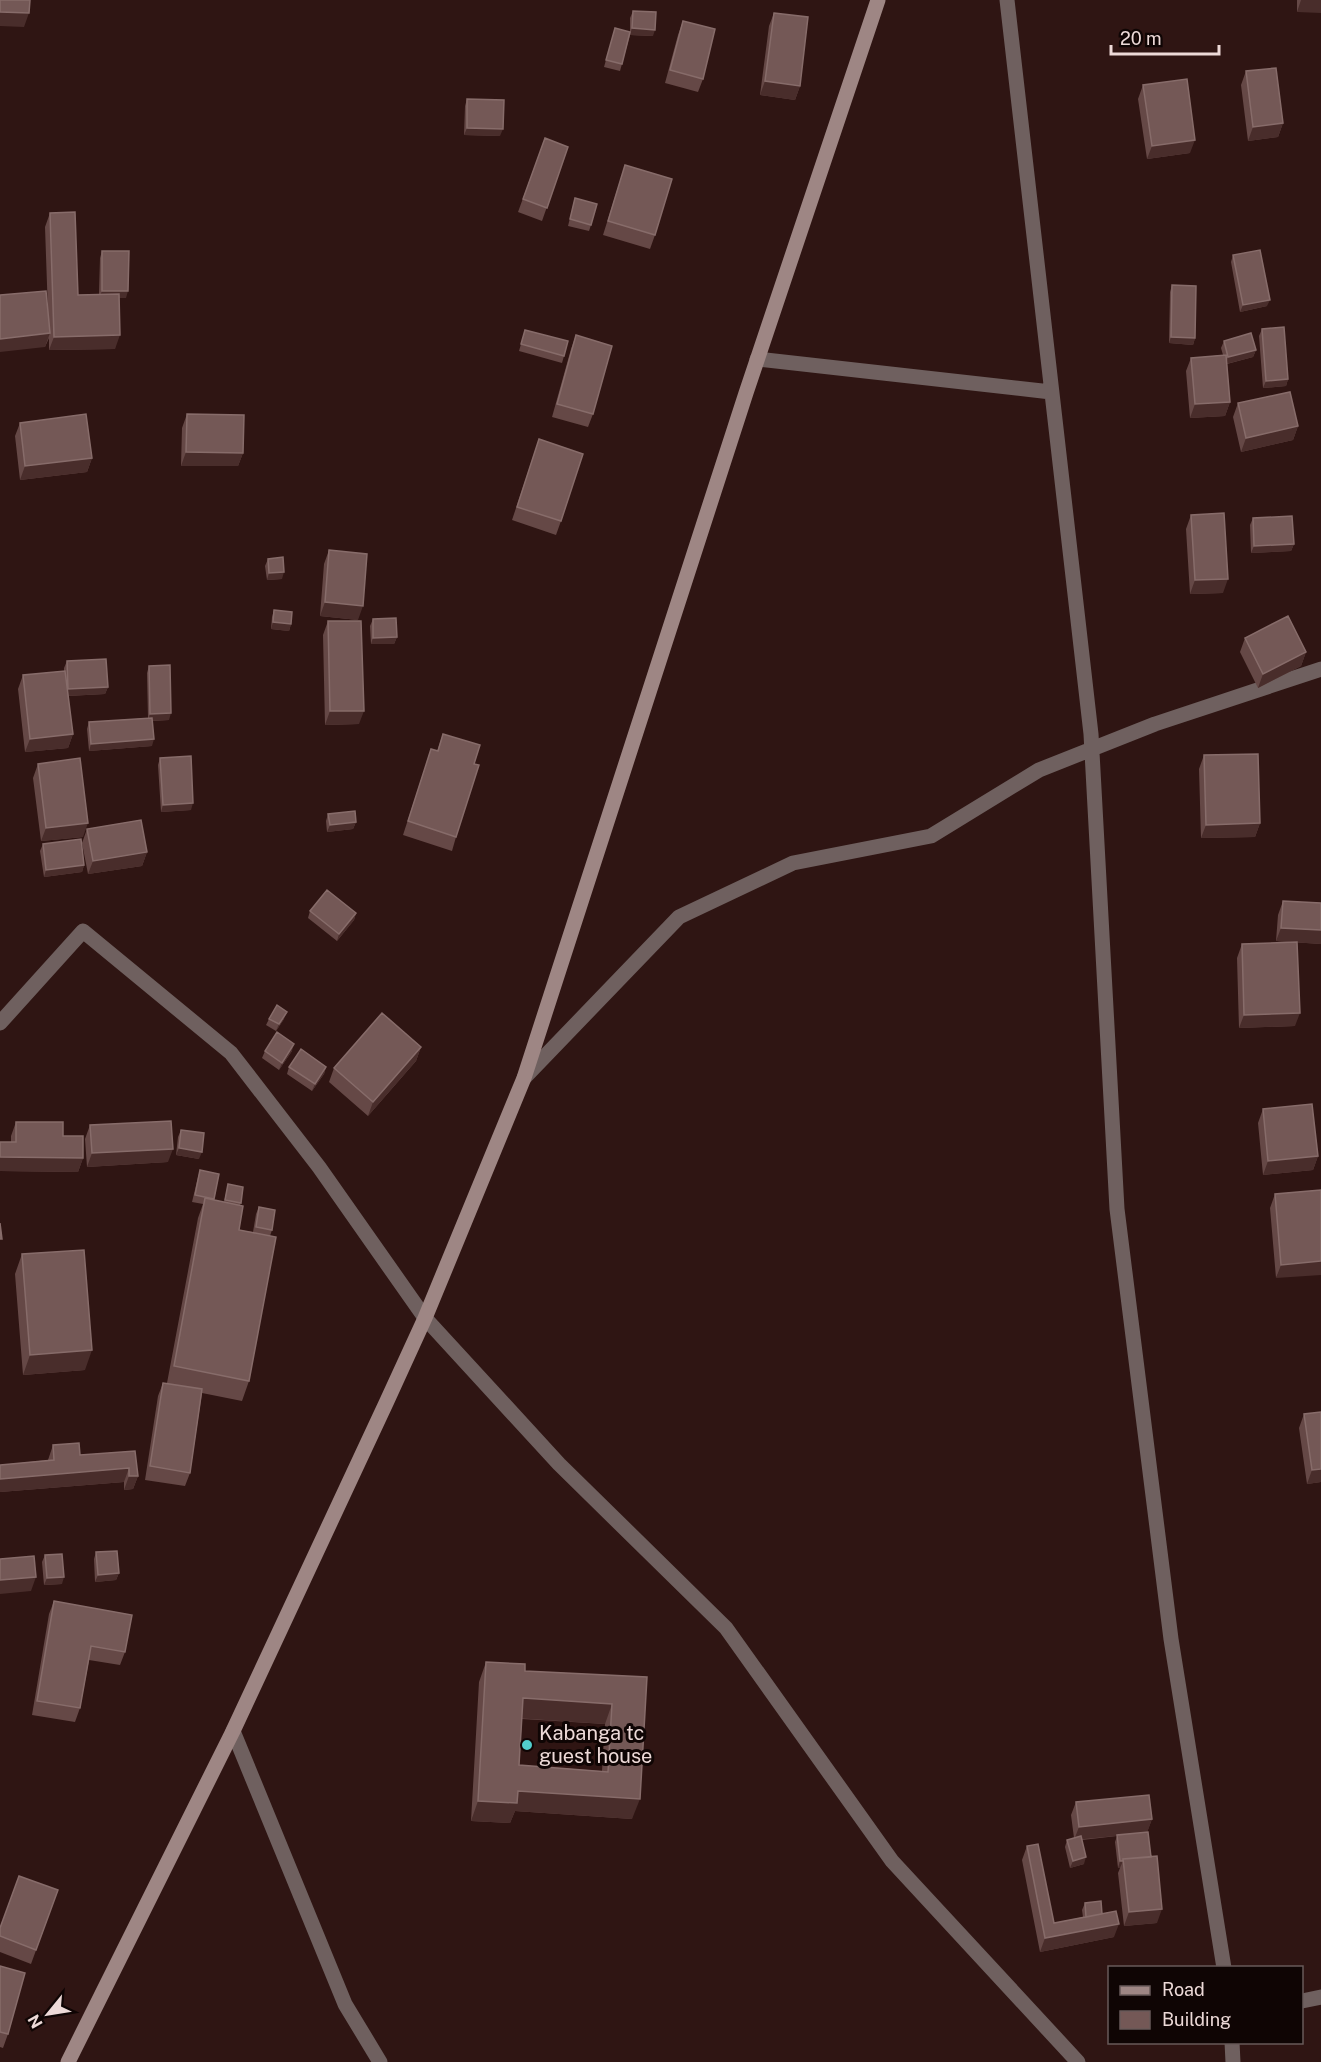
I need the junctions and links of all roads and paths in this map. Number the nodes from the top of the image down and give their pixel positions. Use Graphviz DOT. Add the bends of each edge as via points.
graph roads {
  1 [pos="878,0"];
  2 [pos="1007,0"];
  3 [pos="757,359"];
  4 [pos="1051,392"];
  5 [pos="1321,669"];
  6 [pos="1092,749"];
  7 [pos="0,1023"];
  8 [pos="524,1078"];
  9 [pos="425,1318"];
  10 [pos="234,1731"];
  11 [pos="1224,1966"];
  12 [pos="1321,1997"];
  13 [pos="1303,2001"];
  14 [pos="1232,2044"];
  15 [pos="68,2062"];
  16 [pos="380,2062"];
  17 [pos="1078,2062"];
  18 [pos="1233,2062"];
  1 -- 3 [label="street"];
  2 -- 4 [label="street"];
  3 -- 4 [label="street"];
  3 -- 8 [label="street"];
  4 -- 6 [label="street"];
  5 -- 6 [label="street"];
  6 -- 8 [label="street" via="1038,770 931,836 793,862 679,917"];
  6 -- 11 [label="street" via="1117,1209 1171,1639"];
  7 -- 9 [label="street" via="83,931 231,1053 319,1167"];
  8 -- 9 [label="street"];
  9 -- 10 [label="street"];
  9 -- 17 [label="street" via="559,1464 726,1628 892,1862"];
  10 -- 15 [label="street"];
  10 -- 16 [label="street" via="345,2004"];
  12 -- 13 [label="street"];
  14 -- 18 [label="street"];
}
